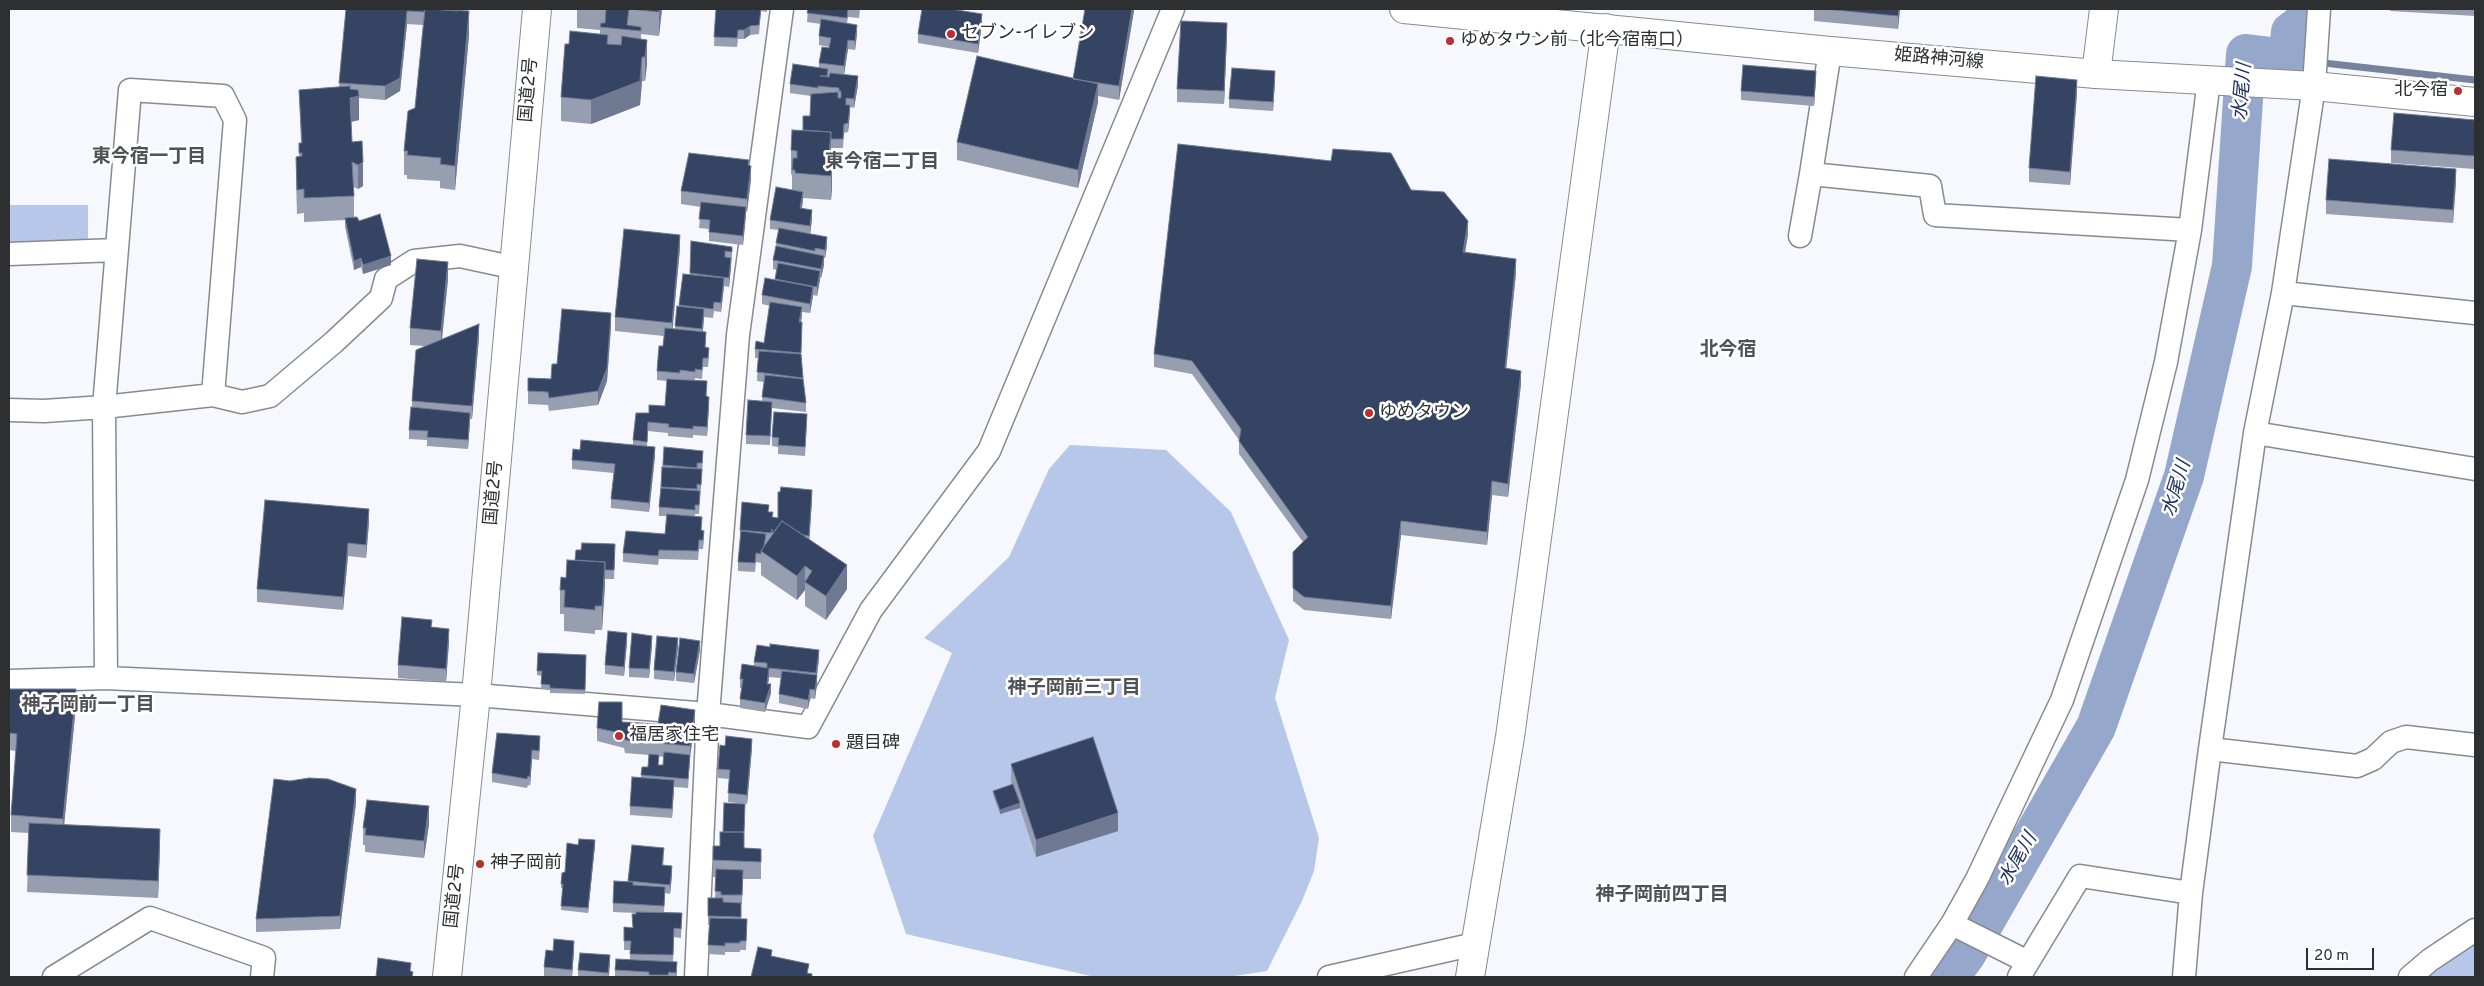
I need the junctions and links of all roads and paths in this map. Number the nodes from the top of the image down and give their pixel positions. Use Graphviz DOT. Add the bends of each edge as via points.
graph roads {
  1 [pos="537,9"];
  2 [pos="782,9"];
  3 [pos="1172,9"];
  4 [pos="1404,9"];
  5 [pos="2104,9"];
  6 [pos="2319,9"];
  7 [pos="1579,17"];
  8 [pos="1606,28"];
  9 [pos="1830,51"];
  10 [pos="2096,74"];
  11 [pos="2213,81"];
  12 [pos="2307,86"];
  13 [pos="2475,102"];
  14 [pos="1811,174"];
  15 [pos="2190,230"];
  16 [pos="1800,236"];
  17 [pos="117,250"];
  18 [pos="9,254"];
  19 [pos="516,268"];
  20 [pos="2283,293"];
  21 [pos="2475,313"];
  22 [pos="213,395"];
  23 [pos="104,407"];
  24 [pos="9,410"];
  25 [pos="2255,433"];
  26 [pos="2475,469"];
  27 [pos="106,678"];
  28 [pos="9,681"];
  29 [pos="476,695"];
  30 [pos="708,714"];
  31 [pos="2475,745"];
  32 [pos="2210,749"];
  33 [pos="2191,893"];
  34 [pos="1952,924"];
  35 [pos="2475,930"];
  36 [pos="1475,944"];
  37 [pos="2024,970"];
  38 [pos="54,977"];
  39 [pos="262,977"];
  40 [pos="448,977"];
  41 [pos="696,977"];
  42 [pos="1329,977"];
  43 [pos="1470,977"];
  44 [pos="1916,977"];
  45 [pos="2184,977"];
  46 [pos="2410,977"];
  1 -- 19 [label="main road, 国道2号"];
  2 -- 30 [label="street" via="738,335"];
  3 -- 30 [label="street" via="989,451 872,610 808,727"];
  4 -- 7 [label="main road, 姫路神河線"];
  5 -- 10 [label="main road"];
  6 -- 12 [label="street"];
  7 -- 8 [label="main road, 姫路神河線"];
  8 -- 9 [label="main road, 姫路神河線"];
  8 -- 36 [label="main road" via="1510,737"];
  9 -- 10 [label="main road, 姫路神河線"];
  9 -- 14 [label="street"];
  10 -- 11 [label="main road, 姫路神河線"];
  11 -- 12 [label="main road, 姫路神河線"];
  11 -- 15 [label="street"];
  12 -- 13 [label="main road, 姫路神河線"];
  12 -- 20 [label="street"];
  14 -- 15 [label="street" via="1930,186 1935,215"];
  14 -- 16 [label="street"];
  15 -- 34 [label="street" via="2166,362 2137,480 2062,700 1977,879"];
  17 -- 18 [label="street"];
  17 -- 22 [label="street" via="130,90 223,96 235,120"];
  17 -- 23 [label="street"];
  19 -- 22 [label="street" via="460,256 414,261 386,279 381,298 270,396 242,402"];
  19 -- 29 [label="main road, 国道2号"];
  20 -- 21 [label="street"];
  20 -- 25 [label="street"];
  22 -- 23 [label="street"];
  23 -- 24 [label="street"];
  23 -- 27 [label="street"];
  25 -- 26 [label="street"];
  25 -- 32 [label="street"];
  27 -- 28 [label="street"];
  27 -- 29 [label="street"];
  29 -- 30 [label="street"];
  29 -- 40 [label="main road, 国道2号"];
  30 -- 41 [label="street"];
  31 -- 32 [label="street" via="2406,737 2391,742 2373,759 2358,766"];
  32 -- 33 [label="street"];
  33 -- 37 [label="street" via="2080,876"];
  33 -- 45 [label="street"];
  34 -- 37 [label="street"];
  34 -- 44 [label="street"];
  35 -- 46 [label="street"];
  36 -- 42 [label="street"];
  36 -- 43 [label="main road"];
  38 -- 39 [label="street" via="150,918 264,958"];
}
